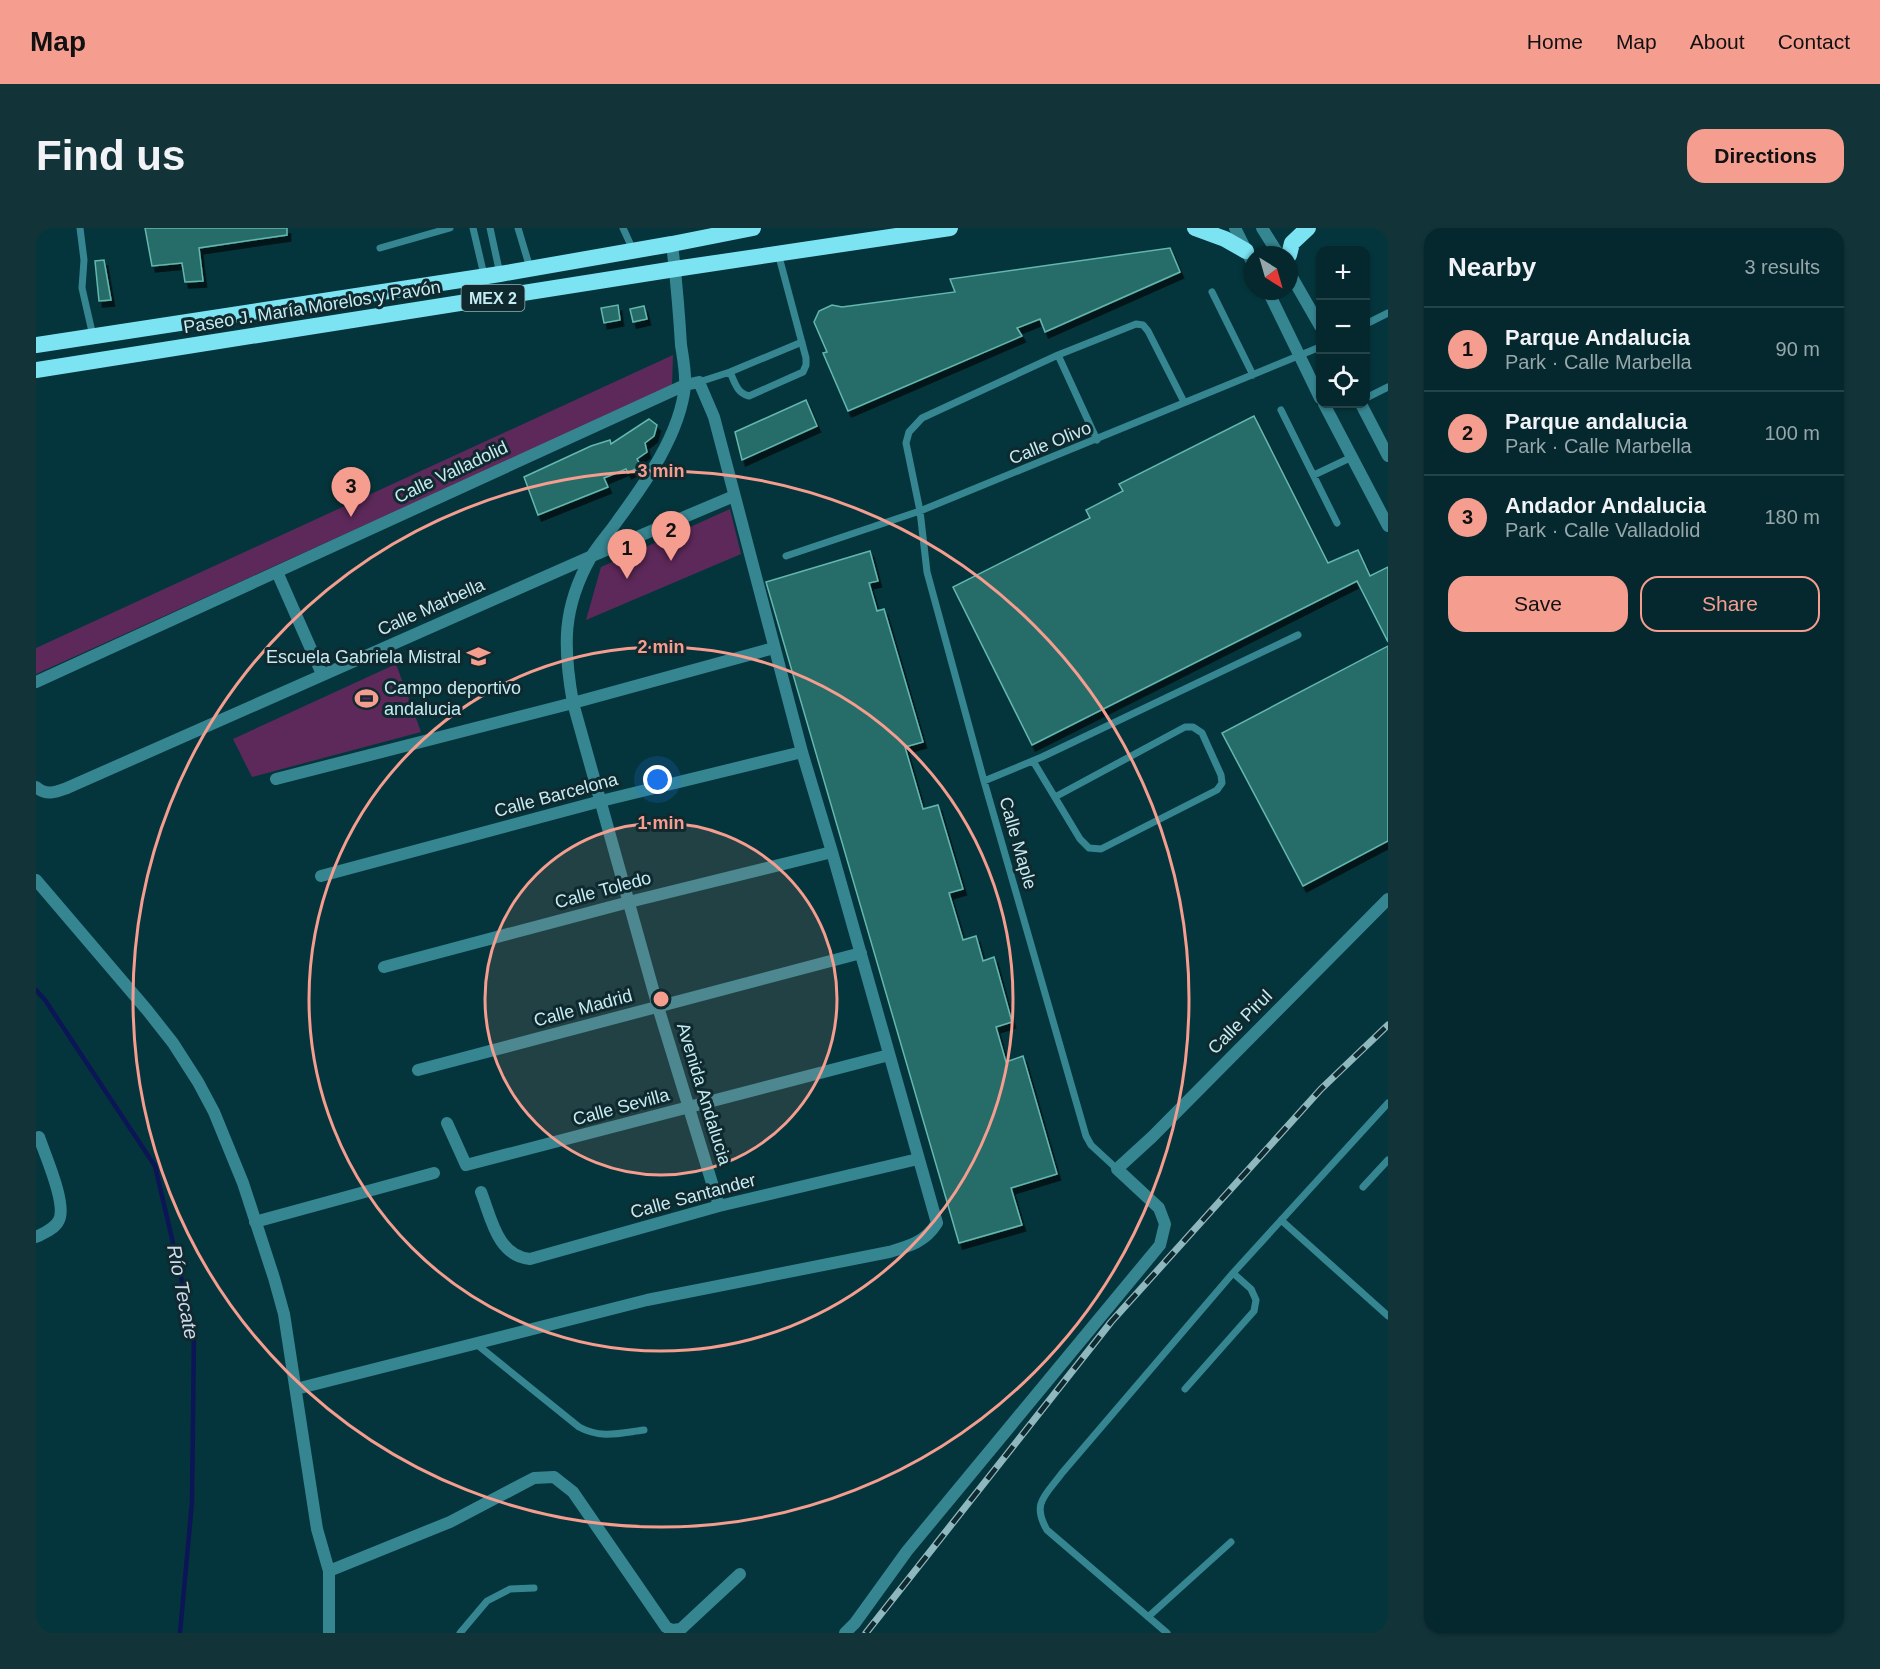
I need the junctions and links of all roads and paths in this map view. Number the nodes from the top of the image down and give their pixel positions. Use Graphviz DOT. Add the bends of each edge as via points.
graph roads {
  1 [pos="80,228"];
  2 [pos="450,228"];
  3 [pos="473,228"];
  4 [pos="490,228"];
  5 [pos="518,228"];
  6 [pos="623,228"];
  7 [pos="753,228"];
  8 [pos="950,228"];
  9 [pos="1195,228"];
  10 [pos="1235,228"];
  11 [pos="1262,228"];
  12 [pos="1308,228"];
  13 [pos="707,232"];
  14 [pos="672,244"];
  15 [pos="1244,246"];
  16 [pos="1273,246"];
  17 [pos="1291,246"];
  18 [pos="380,248"];
  19 [pos="634,250"];
  20 [pos="778,253"];
  21 [pos="1244,253"];
  22 [pos="530,268"];
  23 [pos="675,269"];
  24 [pos="492,275"];
  25 [pos="1298,288"];
  26 [pos="1212,292"];
  27 [pos="1272,300"];
  28 [pos="1388,313"];
  29 [pos="1316,319"];
  30 [pos="1370,322"];
  31 [pos="93,336"];
  32 [pos="802,342"];
  33 [pos="36,345"];
  34 [pos="1316,349"];
  35 [pos="1058,355"];
  36 [pos="1300,357"];
  37 [pos="36,370"];
  38 [pos="730,372"];
  39 [pos="1253,375"];
  40 [pos="699,382"];
  41 [pos="685,385"];
  42 [pos="1388,387"];
  43 [pos="1316,390"];
  44 [pos="1370,396"];
  45 [pos="1184,402"];
  46 [pos="1326,408"];
  47 [pos="1363,408"];
  48 [pos="1281,410"];
  49 [pos="1096,440"];
  50 [pos="1388,456"];
  51 [pos="1352,457"];
  52 [pos="1314,475"];
  53 [pos="734,496"];
  54 [pos="920,511"];
  55 [pos="1337,522"];
  56 [pos="1388,526"];
  57 [pos="592,556"];
  58 [pos="786,556"];
  59 [pos="277,572"];
  60 [pos="1298,635"];
  61 [pos="774,648"];
  62 [pos="322,674"];
  63 [pos="36,682"];
  64 [pos="573,703"];
  65 [pos="802,752"];
  66 [pos="1033,761"];
  67 [pos="276,778"];
  68 [pos="984,780"];
  69 [pos="40,790"];
  70 [pos="1055,797"];
  71 [pos="601,801"];
  72 [pos="832,852"];
  73 [pos="321,876"];
  74 [pos="36,880"];
  75 [pos="1388,899"];
  76 [pos="629,902"];
  77 [pos="861,953"];
  78 [pos="384,967"];
  79 [pos="658,1007"];
  80 [pos="889,1055"];
  81 [pos="418,1070"];
  82 [pos="1388,1103"];
  83 [pos="689,1107"];
  84 [pos="447,1124"];
  85 [pos="39,1137"];
  86 [pos="918,1159"];
  87 [pos="1388,1160"];
  88 [pos="1117,1169"];
  89 [pos="434,1173"];
  90 [pos="1363,1187"];
  91 [pos="482,1192"];
  92 [pos="718,1206"];
  93 [pos="1281,1220"];
  94 [pos="255,1222"];
  95 [pos="36,1237"];
  96 [pos="1233,1273"];
  97 [pos="1388,1316"];
  98 [pos="475,1343"];
  99 [pos="296,1389"];
  100 [pos="1185,1389"];
  101 [pos="644,1430"];
  102 [pos="1231,1542"];
  103 [pos="329,1571"];
  104 [pos="740,1574"];
  105 [pos="534,1588"];
  106 [pos="1148,1617"];
  107 [pos="329,1633"];
  108 [pos="460,1633"];
  109 [pos="845,1633"];
  110 [pos="1167,1633"];
  1 -- 31 [label="lane" via="82,288"];
  2 -- 18 [label="lane"];
  3 -- 24 [label="lane"];
  4 -- 24 [label="lane"];
  5 -- 22 [label="lane"];
  6 -- 19 [label="lane"];
  7 -- 13 [label="highway, Paseo J. María Morelos y Pavón / MEX 2"];
  8 -- 20 [label="highway, Paseo J. María Morelos y Pavón / MEX 2"];
  9 -- 21 [label="highway" via="1225,239"];
  10 -- 15 [label="street"];
  11 -- 16 [label="street"];
  12 -- 17 [label="highway"];
  13 -- 14 [label="highway, Paseo J. María Morelos y Pavón / MEX 2"];
  14 -- 19 [label="highway, Paseo J. María Morelos y Pavón / MEX 2"];
  14 -- 23 [label="street, Avenida Andalucia"];
  19 -- 22 [label="highway, Paseo J. María Morelos y Pavón / MEX 2"];
  20 -- 23 [label="highway, Paseo J. María Morelos y Pavón / MEX 2"];
  20 -- 32 [label="lane"];
  22 -- 24 [label="highway, Paseo J. María Morelos y Pavón / MEX 2"];
  23 -- 37 [label="highway, Paseo J. María Morelos y Pavón / MEX 2"];
  23 -- 41 [label="street, Avenida Andalucia"];
  24 -- 31 [label="highway, Paseo J. María Morelos y Pavón / MEX 2"];
  25 -- 29 [label="street"];
  26 -- 39 [label="lane"];
  27 -- 36 [label="street"];
  28 -- 30 [label="lane"];
  31 -- 33 [label="highway, Paseo J. María Morelos y Pavón / MEX 2"];
  32 -- 38 [label="lane"];
  32 -- 38 [label="lane" via="806,365 802,372 749,396 737,389"];
  34 -- 36 [label="lane, Calle Olivo"];
  35 -- 45 [label="lane, Calle Maple" via="1136,324 1143,325"];
  35 -- 49 [label="lane"];
  35 -- 54 [label="lane, Calle Maple" via="922,418 912,427 906,443"];
  36 -- 39 [label="lane, Calle Olivo"];
  36 -- 43 [label="street"];
  38 -- 40 [label="lane"];
  39 -- 45 [label="lane, Calle Olivo"];
  40 -- 41 [label="street, Calle Valladolid"];
  40 -- 53 [label="street" via="714,417"];
  41 -- 57 [label="street, Avenida Andalucia" via="676,419 647,481"];
  41 -- 59 [label="street, Calle Valladolid"];
  42 -- 44 [label="lane"];
  45 -- 49 [label="lane, Calle Olivo"];
  46 -- 51 [label="street"];
  47 -- 50 [label="street"];
  48 -- 52 [label="lane"];
  49 -- 54 [label="lane, Calle Olivo"];
  51 -- 52 [label="lane"];
  51 -- 56 [label="street"];
  52 -- 55 [label="lane"];
  53 -- 57 [label="street, Calle Marbella"];
  53 -- 61 [label="street"];
  54 -- 58 [label="lane, Calle Olivo"];
  54 -- 68 [label="lane, Calle Maple" via="927,572"];
  57 -- 62 [label="street, Calle Marbella"];
  57 -- 64 [label="street, Avenida Andalucia" via="577,588 565,642"];
  59 -- 62 [label="street"];
  59 -- 63 [label="street, Calle Valladolid"];
  60 -- 66 [label="lane"];
  61 -- 64 [label="street"];
  61 -- 65 [label="street"];
  62 -- 69 [label="street, Calle Marbella" via="67,788"];
  64 -- 67 [label="street"];
  64 -- 71 [label="street, Avenida Andalucia"];
  65 -- 71 [label="street, Calle Barcelona"];
  65 -- 72 [label="street"];
  66 -- 68 [label="lane"];
  66 -- 70 [label="lane"];
  68 -- 88 [label="lane, Calle Maple" via="1086,1136"];
  70 -- 70 [label="lane" via="1080,839 1089,848 1101,849 1217,790 1222,783 1202,733 1185,727"];
  71 -- 73 [label="street, Calle Barcelona"];
  71 -- 76 [label="street, Avenida Andalucia"];
  72 -- 76 [label="street, Calle Toledo"];
  72 -- 77 [label="street"];
  74 -- 94 [label="street" via="147,1010 198,1082 243,1183"];
  75 -- 88 [label="street, Calle Pirul"];
  76 -- 78 [label="street, Calle Toledo"];
  76 -- 79 [label="street, Avenida Andalucia"];
  77 -- 79 [label="street, Calle Madrid"];
  77 -- 80 [label="street"];
  79 -- 81 [label="street, Calle Madrid"];
  79 -- 83 [label="street, Avenida Andalucia"];
  80 -- 83 [label="street, Calle Sevilla"];
  80 -- 86 [label="street"];
  82 -- 93 [label="lane"];
  83 -- 84 [label="street, Calle Sevilla" via="466,1165"];
  83 -- 92 [label="street, Avenida Andalucia"];
  85 -- 95 [label="street" via="61,1211 59,1221"];
  86 -- 92 [label="street, Calle Santander"];
  86 -- 98 [label="street" via="937,1223 930,1234 909,1246 647,1300"];
  87 -- 90 [label="lane"];
  88 -- 109 [label="street" via="1159,1208 1165,1224 1160,1245 907,1551"];
  89 -- 94 [label="street"];
  91 -- 92 [label="street, Calle Santander" via="499,1238 510,1251 525,1258 538,1258"];
  93 -- 96 [label="lane"];
  93 -- 97 [label="lane"];
  94 -- 99 [label="street" via="284,1314"];
  96 -- 100 [label="lane" via="1251,1289 1256,1300 1254,1311"];
  96 -- 106 [label="lane" via="1062,1473 1040,1506 1047,1530"];
  98 -- 99 [label="street"];
  98 -- 101 [label="lane" via="589,1433 602,1436"];
  99 -- 103 [label="street" via="317,1530"];
  102 -- 106 [label="lane"];
  103 -- 104 [label="street" via="450,1522 534,1478 554,1477 573,1492 672,1630 681,1629"];
  103 -- 107 [label="street"];
  105 -- 108 [label="lane" via="510,1589 487,1601"];
  106 -- 110 [label="lane"];
}
